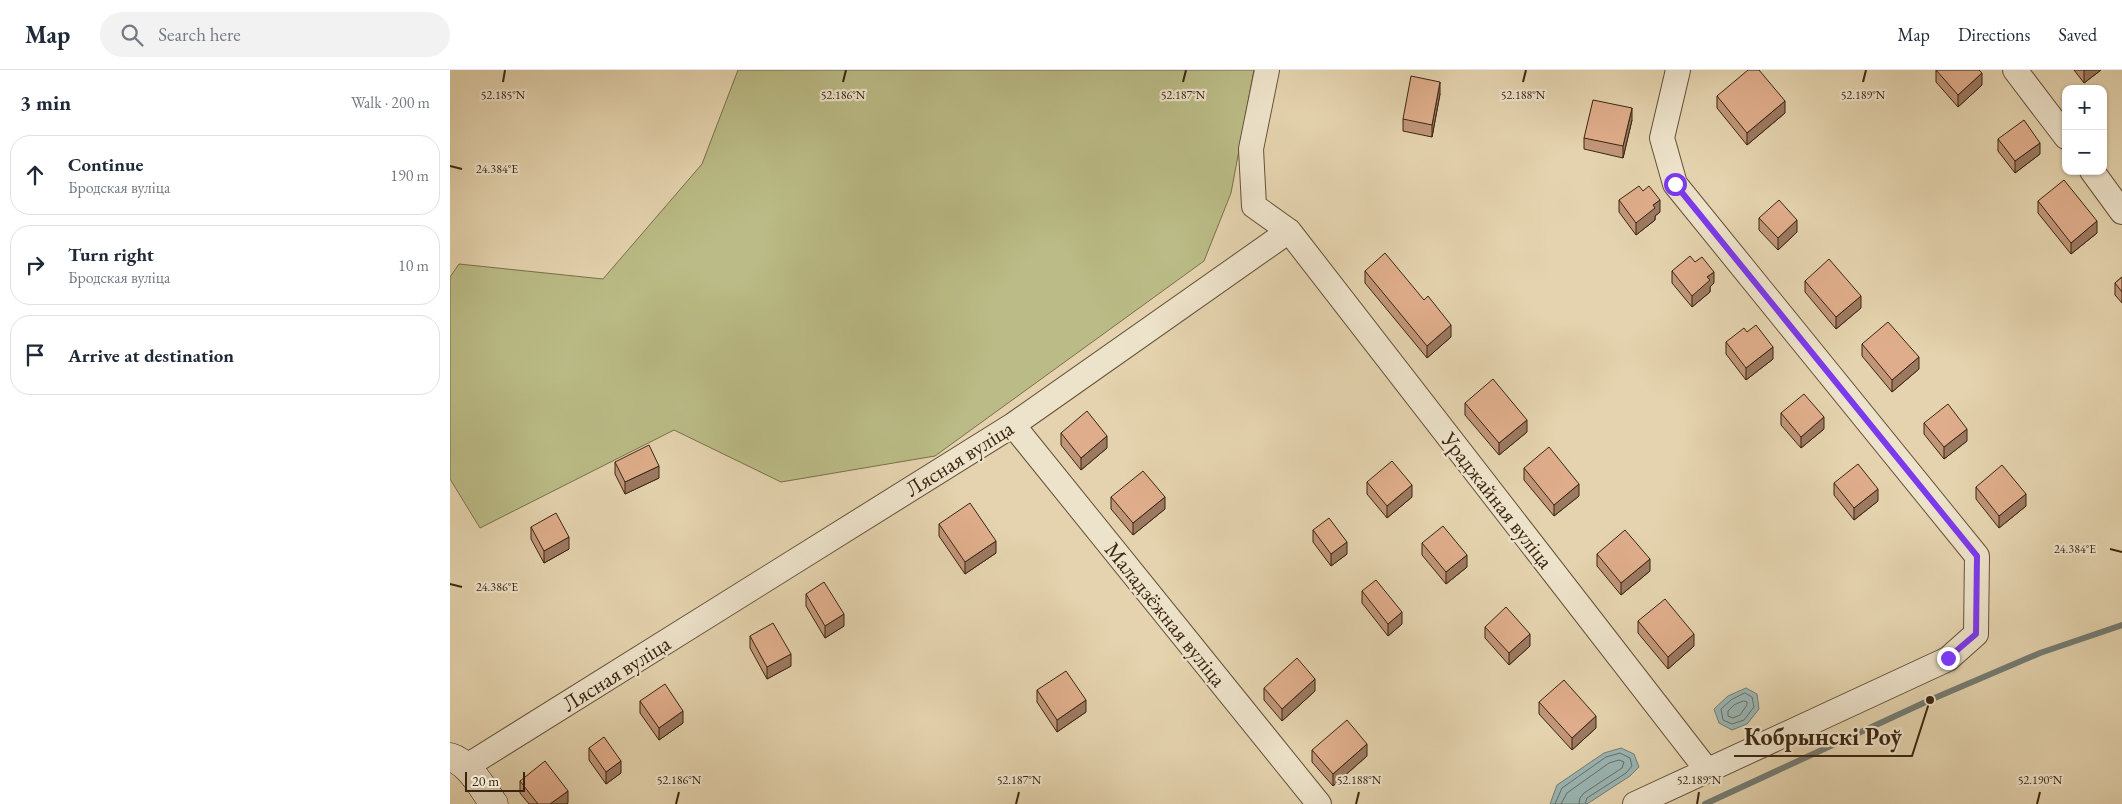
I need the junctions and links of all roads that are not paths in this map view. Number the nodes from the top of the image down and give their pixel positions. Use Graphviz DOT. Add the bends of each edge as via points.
graph roads {
  1 [pos="1268,70"];
  2 [pos="1678,70"];
  3 [pos="2015,70"];
  4 [pos="2062,132"];
  5 [pos="2095,175"];
  6 [pos="2122,212"];
  7 [pos="1289,231"];
  8 [pos="1013,425"];
  9 [pos="458,762"];
  10 [pos="1707,770"];
  11 [pos="494,804"];
  12 [pos="1320,804"];
  13 [pos="1635,804"];
  1 -- 7 [label="street" via="1251,149 1254,206"];
  2 -- 10 [label="street" via="1662,138 1675,184 1977,556 1976,634 1948,658"];
  3 -- 4 [label="street"];
  5 -- 6 [label="street"];
  7 -- 8 [label="street, Лясная вуліца"];
  7 -- 10 [label="street, Ураджайная вуліца"];
  8 -- 9 [label="street, Лясная вуліца"];
  8 -- 12 [label="street, Маладзёжная вуліца"];
  9 -- 11 [label="street"];
  10 -- 13 [label="street"];
}
